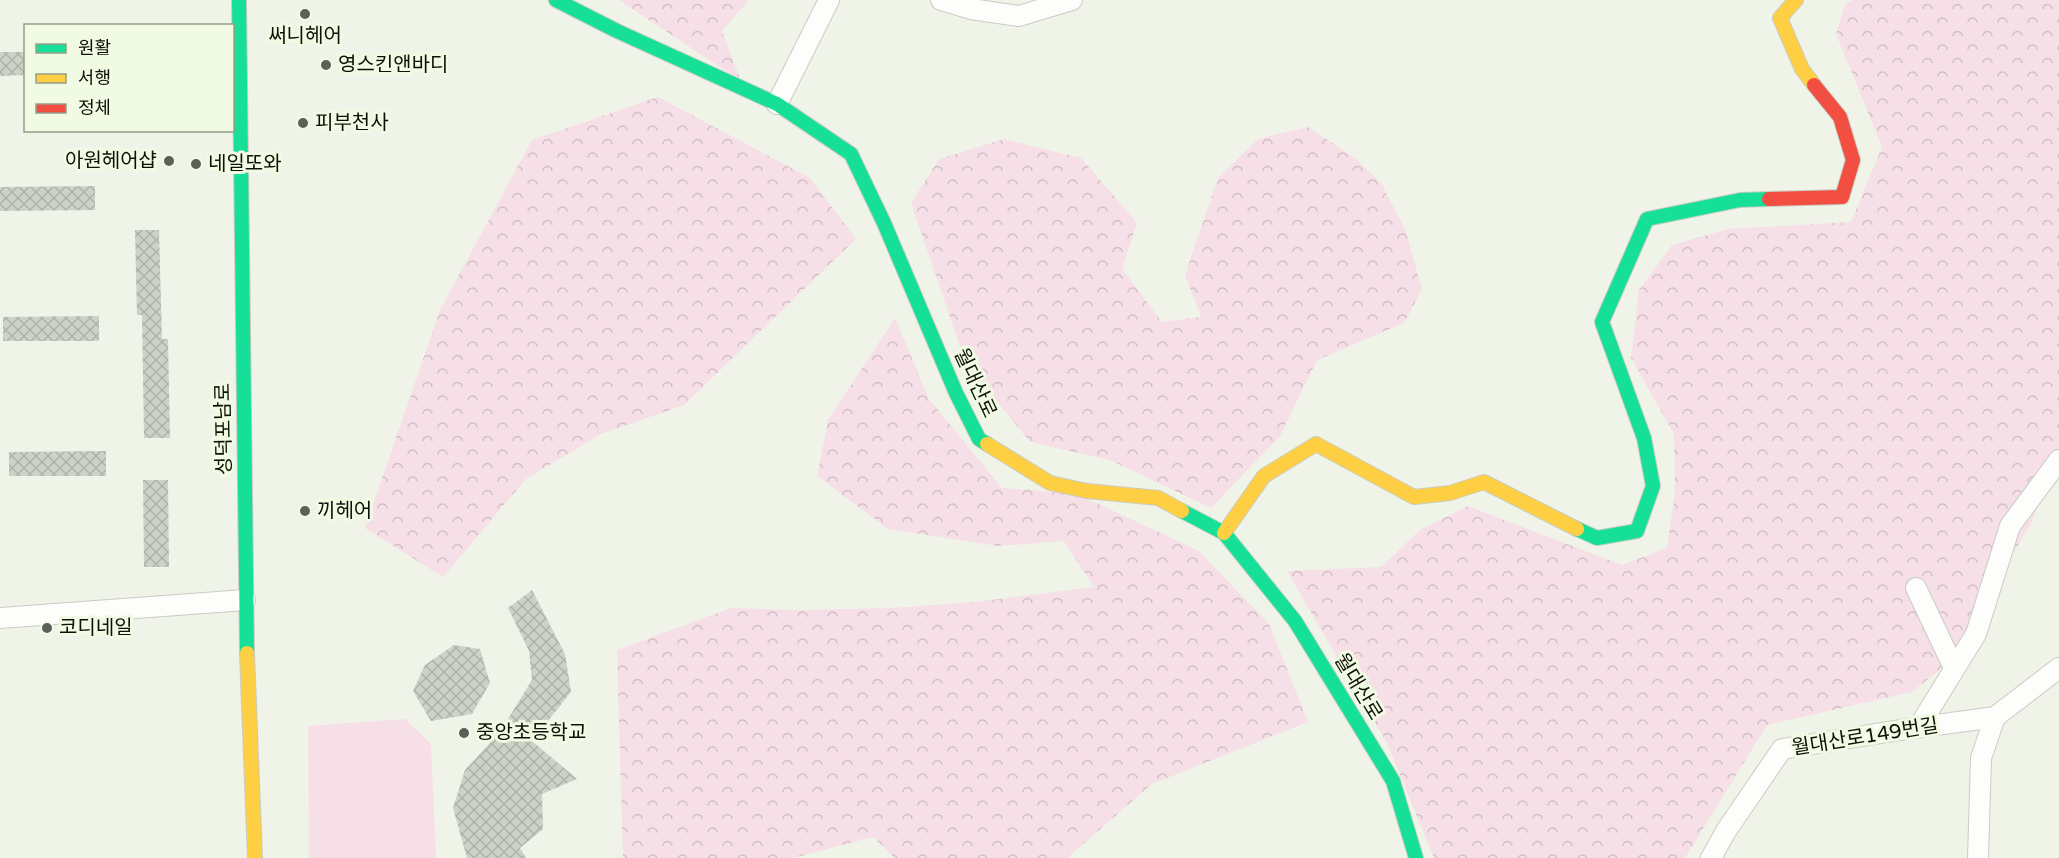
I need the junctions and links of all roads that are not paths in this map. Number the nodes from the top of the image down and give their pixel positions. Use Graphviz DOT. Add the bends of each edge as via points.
graph roads {
  1 [pos="239,0"];
  2 [pos="556,0"];
  3 [pos="829,0"];
  4 [pos="941,0"];
  5 [pos="1072,0"];
  6 [pos="1796,0"];
  7 [pos="777,104"];
  8 [pos="2059,460"];
  9 [pos="1224,533"];
  10 [pos="1916,588"];
  11 [pos="245,600"];
  12 [pos="0,618"];
  13 [pos="1954,668"];
  14 [pos="2059,668"];
  15 [pos="1995,717"];
  16 [pos="1918,728"];
  17 [pos="255,858"];
  18 [pos="1416,858"];
  19 [pos="1711,858"];
  20 [pos="1978,858"];
  1 -- 11 [label="street, 성덕포남로"];
  2 -- 7 [label="street, 월대산로"];
  3 -- 7 [label="street"];
  4 -- 5 [label="street" via="1019,16"];
  6 -- 9 [label="street" via="1780,18 1802,69 1840,117 1852,160 1842,197 1740,200 1647,219 1602,322 1644,438 1653,486 1637,531 1597,538 1484,482 1450,493 1414,497 1316,444 1264,476"];
  7 -- 9 [label="street, 월대산로" via="850,154 980,439 1050,483 1158,498"];
  8 -- 13 [label="street" via="2010,526 1976,634"];
  9 -- 18 [label="street, 월대산로" via="1295,621 1393,781"];
  10 -- 13 [label="street"];
  11 -- 12 [label="street"];
  11 -- 17 [label="street, 성덕포남로"];
  13 -- 16 [label="street"];
  14 -- 15 [label="street, 월대산로149번길"];
  15 -- 16 [label="street, 월대산로149번길"];
  15 -- 20 [label="street" via="1981,758"];
  16 -- 19 [label="street, 월대산로149번길" via="1782,749"];
}
